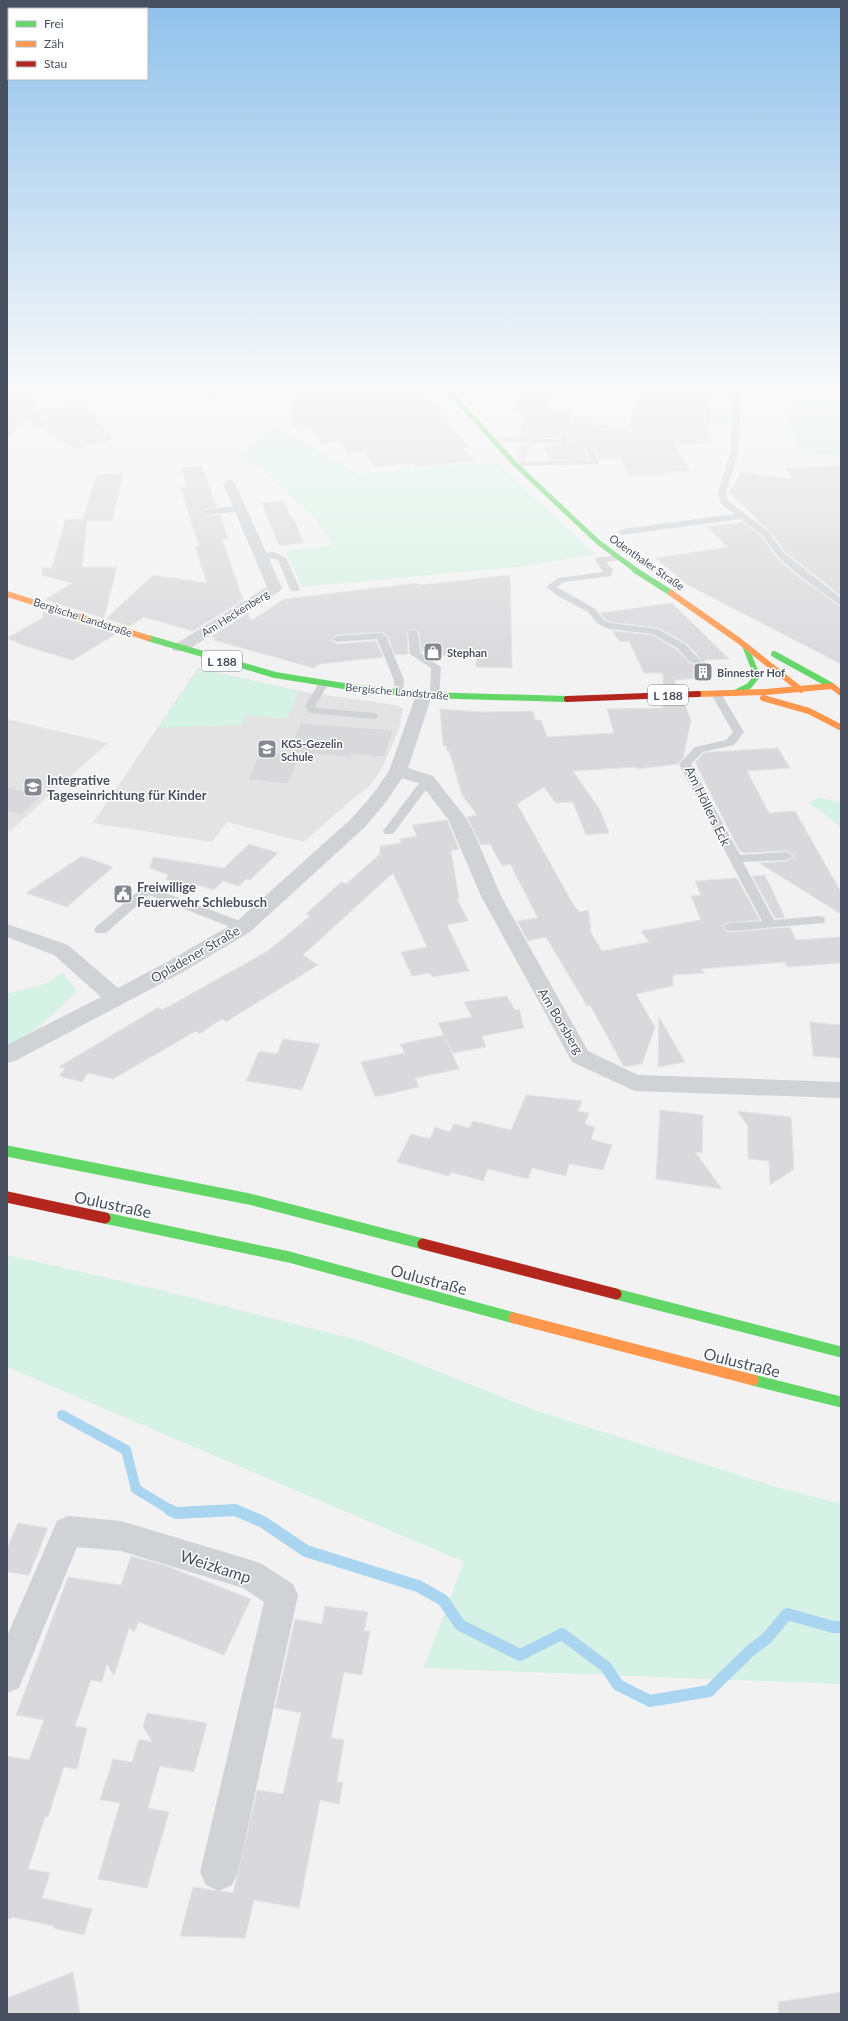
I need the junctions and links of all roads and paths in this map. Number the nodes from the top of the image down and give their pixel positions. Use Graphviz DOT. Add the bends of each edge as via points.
graph roads {
  1 [pos="533,480"];
  2 [pos="726,480"];
  3 [pos="229,484"];
  4 [pos="241,509"];
  5 [pos="207,512"];
  6 [pos="742,516"];
  7 [pos="622,532"];
  8 [pos="262,556"];
  9 [pos="618,558"];
  10 [pos="295,589"];
  11 [pos="7,594"];
  12 [pos="841,604"];
  13 [pos="706,616"];
  14 [pos="413,632"];
  15 [pos="337,639"];
  16 [pos="180,648"];
  17 [pos="746,648"];
  18 [pos="695,661"];
  19 [pos="324,683"];
  20 [pos="838,689"];
  21 [pos="800,690"];
  22 [pos="400,692"];
  23 [pos="735,693"];
  24 [pos="716,694"];
  25 [pos="430,695"];
  26 [pos="374,716"];
  27 [pos="841,727"];
  28 [pos="398,771"];
  29 [pos="427,780"];
  30 [pos="388,831"];
  31 [pos="787,856"];
  32 [pos="735,860"];
  33 [pos="819,920"];
  34 [pos="770,924"];
  35 [pos="243,927"];
  36 [pos="731,927"];
  37 [pos="7,930"];
  38 [pos="101,930"];
  39 [pos="116,998"];
  40 [pos="7,1055"];
  41 [pos="841,1090"];
  42 [pos="7,1151"];
  43 [pos="10,1198"];
  44 [pos="841,1352"];
  45 [pos="841,1402"];
  46 [pos="7,1676"];
  47 [pos="219,1872"];
  1 -- 9 [label="main road, Odenthaler Straße"];
  2 -- 6 [label="lane" via="722,492 724,502"];
  3 -- 4 [label="street, Am Heckenberg"];
  4 -- 5 [label="lane"];
  4 -- 8 [label="street, Am Heckenberg"];
  6 -- 7 [label="lane"];
  6 -- 12 [label="lane" via="766,534 781,555 799,571"];
  8 -- 10 [label="lane" via="282,558"];
  8 -- 16 [label="street, Am Heckenberg" via="275,588"];
  9 -- 13 [label="main road, Odenthaler Straße"];
  9 -- 18 [label="lane" via="599,560 608,570 608,574 561,580 551,587 592,610 601,622 610,626 655,631 681,646"];
  11 -- 16 [label="main road, Bergische Landstraße / L 188"];
  13 -- 17 [label="main road, Odenthaler Straße"];
  13 -- 20 [label="main road, Odenthaler Straße"];
  14 -- 25 [label="lane" via="415,654 436,666"];
  15 -- 22 [label="lane" via="381,636 400,680"];
  16 -- 19 [label="main road, Bergische Landstraße / L 188" via="275,675"];
  17 -- 21 [label="main road, Odenthaler Straße" via="779,671"];
  17 -- 23 [label="main road" via="757,676 749,686"];
  19 -- 22 [label="main road, Bergische Landstraße / L 188"];
  19 -- 26 [label="lane" via="310,706 314,711"];
  20 -- 21 [label="main road, L 188"];
  21 -- 23 [label="main road, Bergische Landstraße / L 188"];
  21 -- 27 [label="main road, Odenthaler Straße"];
  22 -- 25 [label="main road, Bergische Landstraße / L 188"];
  23 -- 24 [label="main road, Bergische Landstraße / L 188"];
  23 -- 27 [label="main road" via="774,700 809,711"];
  24 -- 25 [label="main road, Bergische Landstraße / L 188" via="557,699"];
  24 -- 32 [label="lane, Am Höllers Eck" via="739,732 730,742 700,749 685,764"];
  25 -- 28 [label="street, Opladener Straße"];
  28 -- 29 [label="street"];
  28 -- 35 [label="street, Opladener Straße" via="380,798 358,823"];
  29 -- 30 [label="lane"];
  29 -- 41 [label="street, Am Borsberg" via="457,818 491,896 580,1056 635,1083"];
  31 -- 32 [label="lane, Am Höllers Eck"];
  32 -- 34 [label="lane, Am Höllers Eck"];
  33 -- 34 [label="lane"];
  34 -- 36 [label="lane"];
  35 -- 38 [label="lane" via="147,890"];
  35 -- 39 [label="street, Opladener Straße"];
  37 -- 39 [label="street" via="61,950"];
  39 -- 40 [label="street, Opladener Straße"];
  42 -- 44 [label="main road" via="249,1199"];
  43 -- 45 [label="main road, Oulustraße" via="289,1257 670,1360"];
  46 -- 47 [label="street, Weizkamp" via="68,1531 121,1536 251,1575 282,1595"];
}
